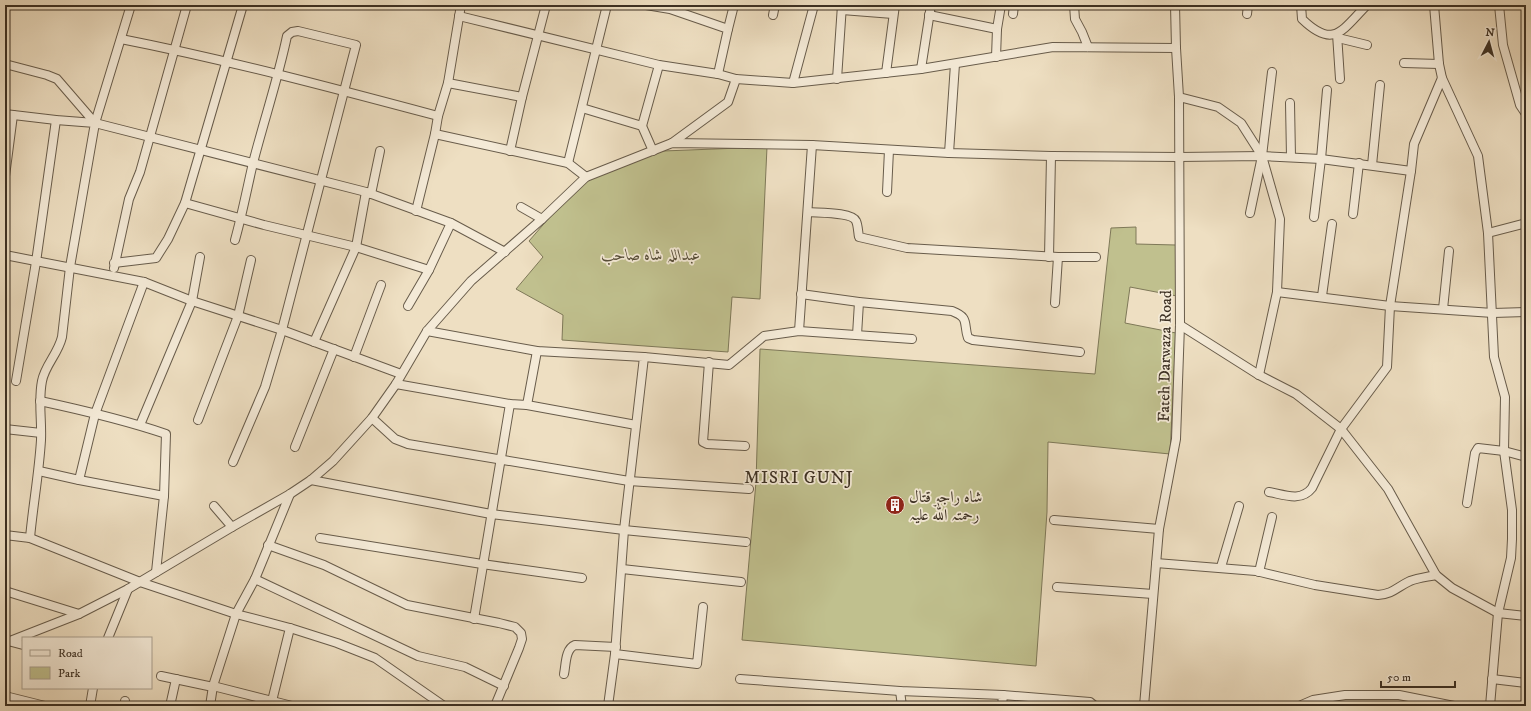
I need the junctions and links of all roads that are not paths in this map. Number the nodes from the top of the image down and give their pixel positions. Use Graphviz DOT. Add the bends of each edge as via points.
graph roads {
  1 [pos="132,5"];
  2 [pos="187,5"];
  3 [pos="243,5"];
  4 [pos="461,5"];
  5 [pos="546,5"];
  6 [pos="607,5"];
  7 [pos="646,5"];
  8 [pos="734,5"];
  9 [pos="775,5"];
  10 [pos="814,5"];
  11 [pos="895,5"];
  12 [pos="931,5"];
  13 [pos="1001,5"];
  14 [pos="1014,5"];
  15 [pos="1074,5"];
  16 [pos="1176,5"];
  17 [pos="1248,5"];
  18 [pos="1301,5"];
  19 [pos="1367,5"];
  20 [pos="1434,5"];
  21 [pos="1500,5"];
  22 [pos="670,7"];
  23 [pos="842,7"];
  24 [pos="894,14"];
  25 [pos="1013,14"];
  26 [pos="1247,14"];
  27 [pos="772,15"];
  28 [pos="459,16"];
  29 [pos="929,16"];
  30 [pos="728,29"];
  31 [pos="997,29"];
  32 [pos="538,35"];
  33 [pos="1338,36"];
  34 [pos="121,39"];
  35 [pos="1368,45"];
  36 [pos="1088,47"];
  37 [pos="1176,48"];
  38 [pos="173,50"];
  39 [pos="597,50"];
  40 [pos="996,57"];
  41 [pos="226,62"];
  42 [pos="1404,63"];
  43 [pos="5,64"];
  44 [pos="954,64"];
  45 [pos="1439,64"];
  46 [pos="659,65"];
  47 [pos="921,69"];
  48 [pos="1272,72"];
  49 [pos="886,73"];
  50 [pos="718,74"];
  51 [pos="278,75"];
  52 [pos="1442,78"];
  53 [pos="837,79"];
  54 [pos="1340,79"];
  55 [pos="736,80"];
  56 [pos="448,83"];
  57 [pos="793,83"];
  58 [pos="1380,85"];
  59 [pos="1327,90"];
  60 [pos="345,91"];
  61 [pos="1179,96"];
  62 [pos="522,97"];
  63 [pos="1290,103"];
  64 [pos="582,108"];
  65 [pos="9,114"];
  66 [pos="1526,114"];
  67 [pos="438,116"];
  68 [pos="56,120"];
  69 [pos="95,123"];
  70 [pos="642,126"];
  71 [pos="435,134"];
  72 [pos="150,137"];
  73 [pos="672,144"];
  74 [pos="812,145"];
  75 [pos="201,150"];
  76 [pos="889,150"];
  77 [pos="380,151"];
  78 [pos="510,151"];
  79 [pos="653,151"];
  80 [pos="949,153"];
  81 [pos="1050,156"];
  82 [pos="1262,156"];
  83 [pos="1179,157"];
  84 [pos="1291,157"];
  85 [pos="1321,159"];
  86 [pos="568,163"];
  87 [pos="1359,163"];
  88 [pos="253,164"];
  89 [pos="1372,165"];
  90 [pos="1411,171"];
  91 [pos="5,176"];
  92 [pos="586,177"];
  93 [pos="320,180"];
  94 [pos="887,192"];
  95 [pos="368,193"];
  96 [pos="185,203"];
  97 [pos="521,207"];
  98 [pos="416,211"];
  99 [pos="808,212"];
  100 [pos="1250,213"];
  101 [pos="1353,214"];
  102 [pos="1314,217"];
  103 [pos="241,218"];
  104 [pos="542,219"];
  105 [pos="451,223"];
  106 [pos="1526,223"];
  107 [pos="1332,224"];
  108 [pos="1488,233"];
  109 [pos="307,235"];
  110 [pos="235,240"];
  111 [pos="356,247"];
  112 [pos="1449,251"];
  113 [pos="505,252"];
  114 [pos="5,255"];
  115 [pos="200,257"];
  116 [pos="1054,257"];
  117 [pos="1096,257"];
  118 [pos="251,260"];
  119 [pos="36,262"];
  120 [pos="114,263"];
  121 [pos="70,267"];
  122 [pos="429,270"];
  123 [pos="113,275"];
  124 [pos="144,282"];
  125 [pos="381,284"];
  126 [pos="1277,292"];
  127 [pos="801,294"];
  128 [pos="1322,296"];
  129 [pos="192,301"];
  130 [pos="859,302"];
  131 [pos="1055,303"];
  132 [pos="408,306"];
  133 [pos="1390,306"];
  134 [pos="1443,310"];
  135 [pos="1526,312"];
  136 [pos="1492,313"];
  137 [pos="238,316"];
  138 [pos="1180,325"];
  139 [pos="282,330"];
  140 [pos="427,331"];
  141 [pos="799,331"];
  142 [pos="857,335"];
  143 [pos="912,339"];
  144 [pos="314,342"];
  145 [pos="334,349"];
  146 [pos="537,351"];
  147 [pos="1080,352"];
  148 [pos="354,357"];
  149 [pos="644,357"];
  150 [pos="709,362"];
  151 [pos="402,374"];
  152 [pos="1259,375"];
  153 [pos="16,381"];
  154 [pos="396,384"];
  155 [pos="40,401"];
  156 [pos="510,404"];
  157 [pos="527,405"];
  158 [pos="95,414"];
  159 [pos="372,418"];
  160 [pos="198,420"];
  161 [pos="140,425"];
  162 [pos="636,425"];
  163 [pos="5,429"];
  164 [pos="1341,429"];
  165 [pos="41,433"];
  166 [pos="745,446"];
  167 [pos="295,447"];
  168 [pos="1504,451"];
  169 [pos="1526,457"];
  170 [pos="500,458"];
  171 [pos="233,462"];
  172 [pos="39,471"];
  173 [pos="79,480"];
  174 [pos="311,480"];
  175 [pos="629,482"];
  176 [pos="749,489"];
  177 [pos="1269,492"];
  178 [pos="290,494"];
  179 [pos="164,496"];
  180 [pos="1467,503"];
  181 [pos="214,506"];
  182 [pos="1239,506"];
  183 [pos="490,514"];
  184 [pos="1272,517"];
  185 [pos="1054,520"];
  186 [pos="232,527"];
  187 [pos="1159,529"];
  188 [pos="624,530"];
  189 [pos="5,535"];
  190 [pos="30,538"];
  191 [pos="320,538"];
  192 [pos="746,542"];
  193 [pos="268,545"];
  194 [pos="1156,563"];
  195 [pos="482,564"];
  196 [pos="1221,567"];
  197 [pos="622,569"];
  198 [pos="156,572"];
  199 [pos="1259,572"];
  200 [pos="1436,575"];
  201 [pos="582,578"];
  202 [pos="255,579"];
  203 [pos="140,582"];
  204 [pos="741,582"];
  205 [pos="1057,587"];
  206 [pos="128,589"];
  207 [pos="5,591"];
  208 [pos="1153,594"];
  209 [pos="703,608"];
  210 [pos="1498,613"];
  211 [pos="79,614"];
  212 [pos="236,614"];
  213 [pos="1526,616"];
  214 [pos="474,619"];
  215 [pos="290,628"];
  216 [pos="108,637"];
  217 [pos="6,641"];
  218 [pos="22,645"];
  219 [pos="616,650"];
  220 [pos="564,674"];
  221 [pos="160,676"];
  222 [pos="176,679"];
  223 [pos="740,679"];
  224 [pos="1492,679"];
  225 [pos="1526,683"];
  226 [pos="213,686"];
  227 [pos="504,686"];
  228 [pos="93,689"];
  229 [pos="900,691"];
  230 [pos="1003,695"];
  231 [pos="5,696"];
  232 [pos="1052,702"];
  233 [pos="272,703"];
  234 [pos="45,706"];
  235 [pos="90,706"];
  236 [pos="170,706"];
  237 [pos="210,706"];
  238 [pos="292,706"];
  239 [pos="444,706"];
  240 [pos="495,706"];
  241 [pos="608,706"];
  242 [pos="902,706"];
  243 [pos="1002,706"];
  244 [pos="1094,706"];
  245 [pos="1144,706"];
  246 [pos="1299,706"];
  247 [pos="1454,706"];
  248 [pos="1490,706"];
  1 -- 34 [label="street"];
  2 -- 38 [label="street"];
  3 -- 41 [label="street"];
  4 -- 28 [label="street"];
  5 -- 32 [label="street"];
  6 -- 39 [label="street"];
  7 -- 22 [label="street"];
  8 -- 30 [label="street"];
  9 -- 27 [label="street"];
  10 -- 57 [label="street"];
  11 -- 24 [label="street"];
  12 -- 29 [label="street"];
  13 -- 31 [label="street"];
  14 -- 25 [label="street"];
  15 -- 36 [label="street" via="1075,19"];
  16 -- 37 [label="street, Fateh Darwaza Road"];
  17 -- 26 [label="street"];
  18 -- 33 [label="street" via="1302,19 1312,29 1327,36"];
  19 -- 33 [label="street"];
  20 -- 45 [label="street"];
  21 -- 66 [label="street" via="1503,45 1520,105"];
  22 -- 30 [label="street"];
  23 -- 24 [label="street"];
  23 -- 53 [label="street"];
  24 -- 49 [label="street"];
  28 -- 32 [label="street"];
  28 -- 56 [label="street"];
  29 -- 31 [label="street"];
  29 -- 47 [label="street"];
  30 -- 50 [label="street"];
  31 -- 40 [label="street"];
  32 -- 39 [label="street"];
  32 -- 62 [label="street"];
  33 -- 35 [label="street"];
  33 -- 54 [label="street"];
  34 -- 38 [label="street"];
  34 -- 69 [label="street"];
  36 -- 37 [label="street"];
  36 -- 40 [label="street" via="1054,47"];
  37 -- 61 [label="street, Fateh Darwaza Road"];
  38 -- 41 [label="street"];
  38 -- 72 [label="street"];
  39 -- 46 [label="street"];
  39 -- 64 [label="street"];
  40 -- 44 [label="street"];
  41 -- 51 [label="street"];
  41 -- 75 [label="street"];
  42 -- 45 [label="street"];
  43 -- 69 [label="street" via="57,79"];
  44 -- 47 [label="street"];
  44 -- 80 [label="street"];
  45 -- 52 [label="street"];
  46 -- 50 [label="street"];
  46 -- 70 [label="street"];
  47 -- 49 [label="street"];
  48 -- 82 [label="street"];
  49 -- 53 [label="street"];
  50 -- 55 [label="street"];
  51 -- 60 [label="street"];
  51 -- 60 [label="street" via="287,36 298,31 320,36 356,45"];
  51 -- 88 [label="street"];
  52 -- 90 [label="street" via="1414,144"];
  52 -- 108 [label="street" via="1478,156"];
  53 -- 57 [label="street"];
  55 -- 57 [label="street"];
  55 -- 73 [label="street" via="728,102"];
  56 -- 62 [label="street"];
  56 -- 67 [label="street"];
  58 -- 89 [label="street"];
  59 -- 85 [label="street"];
  60 -- 67 [label="street"];
  60 -- 93 [label="street"];
  61 -- 82 [label="street" via="1218,107 1241,123"];
  61 -- 83 [label="street, Fateh Darwaza Road"];
  62 -- 78 [label="street"];
  63 -- 84 [label="street"];
  64 -- 70 [label="street"];
  64 -- 86 [label="street"];
  65 -- 68 [label="street"];
  65 -- 91 [label="street"];
  67 -- 71 [label="street"];
  68 -- 69 [label="street"];
  68 -- 119 [label="street"];
  69 -- 72 [label="street"];
  69 -- 121 [label="street"];
  70 -- 79 [label="street"];
  71 -- 78 [label="street"];
  71 -- 98 [label="street"];
  72 -- 75 [label="street"];
  72 -- 120 [label="street" via="129,199"];
  73 -- 74 [label="street"];
  73 -- 79 [label="street"];
  74 -- 76 [label="street"];
  74 -- 99 [label="street"];
  75 -- 88 [label="street"];
  75 -- 96 [label="street"];
  76 -- 80 [label="street"];
  76 -- 94 [label="street"];
  77 -- 95 [label="street"];
  78 -- 86 [label="street"];
  79 -- 92 [label="street"];
  80 -- 81 [label="street"];
  81 -- 83 [label="street"];
  81 -- 116 [label="street"];
  82 -- 83 [label="street"];
  82 -- 84 [label="street"];
  82 -- 100 [label="street"];
  82 -- 126 [label="street" via="1280,219"];
  83 -- 138 [label="street, Fateh Darwaza Road"];
  84 -- 85 [label="street"];
  85 -- 87 [label="street"];
  85 -- 102 [label="street"];
  86 -- 92 [label="street"];
  87 -- 89 [label="street"];
  87 -- 101 [label="street"];
  88 -- 93 [label="street"];
  88 -- 103 [label="street"];
  89 -- 90 [label="street"];
  90 -- 133 [label="street"];
  92 -- 104 [label="street"];
  93 -- 95 [label="street"];
  93 -- 109 [label="street"];
  95 -- 98 [label="street"];
  95 -- 111 [label="street"];
  96 -- 103 [label="street"];
  96 -- 120 [label="street" via="159,256"];
  97 -- 104 [label="street"];
  98 -- 105 [label="street"];
  99 -- 116 [label="street" via="846,215 857,222 859,237 907,248"];
  99 -- 127 [label="street"];
  103 -- 109 [label="street"];
  103 -- 110 [label="street"];
  104 -- 113 [label="street"];
  105 -- 113 [label="street"];
  105 -- 122 [label="street"];
  106 -- 108 [label="street"];
  107 -- 128 [label="street"];
  108 -- 136 [label="street"];
  109 -- 111 [label="street"];
  109 -- 139 [label="street"];
  111 -- 122 [label="street"];
  111 -- 144 [label="street"];
  112 -- 134 [label="street"];
  113 -- 140 [label="street" via="471,281"];
  114 -- 119 [label="street"];
  115 -- 129 [label="street"];
  116 -- 117 [label="street"];
  116 -- 131 [label="street"];
  118 -- 137 [label="street"];
  119 -- 121 [label="street"];
  119 -- 153 [label="street"];
  120 -- 123 [label="street"];
  121 -- 123 [label="street"];
  121 -- 155 [label="street" via="61,342 42,380"];
  122 -- 132 [label="street"];
  123 -- 124 [label="street"];
  124 -- 129 [label="street"];
  124 -- 158 [label="street"];
  125 -- 148 [label="street"];
  126 -- 128 [label="street"];
  126 -- 152 [label="street"];
  127 -- 130 [label="street"];
  127 -- 141 [label="street"];
  128 -- 133 [label="street"];
  129 -- 137 [label="street"];
  129 -- 161 [label="street"];
  130 -- 142 [label="street"];
  130 -- 147 [label="street" via="952,311 962,315 968,338 973,340"];
  133 -- 134 [label="street"];
  133 -- 164 [label="street" via="1387,367"];
  134 -- 136 [label="street"];
  135 -- 136 [label="street"];
  136 -- 168 [label="street" via="1494,357 1505,397"];
  137 -- 139 [label="street"];
  137 -- 160 [label="street"];
  138 -- 152 [label="street"];
  138 -- 187 [label="street, Fateh Darwaza Road" via="1176,439"];
  139 -- 144 [label="street"];
  139 -- 171 [label="street" via="265,387"];
  140 -- 146 [label="street"];
  140 -- 151 [label="street"];
  141 -- 142 [label="street"];
  141 -- 150 [label="street" via="764,336 729,365"];
  142 -- 143 [label="street"];
  144 -- 145 [label="street"];
  145 -- 148 [label="street"];
  145 -- 167 [label="street"];
  146 -- 149 [label="street"];
  146 -- 157 [label="street"];
  148 -- 151 [label="street"];
  149 -- 150 [label="street"];
  149 -- 162 [label="street"];
  150 -- 166 [label="street" via="703,442"];
  151 -- 154 [label="street"];
  152 -- 164 [label="street" via="1296,394"];
  154 -- 156 [label="street"];
  154 -- 159 [label="street"];
  155 -- 158 [label="street"];
  155 -- 165 [label="street"];
  156 -- 157 [label="street"];
  156 -- 170 [label="street"];
  157 -- 162 [label="street"];
  158 -- 161 [label="street"];
  158 -- 173 [label="street"];
  159 -- 170 [label="street" via="403,443"];
  159 -- 174 [label="street" via="333,461"];
  161 -- 179 [label="street" via="166,434"];
  162 -- 175 [label="street"];
  163 -- 165 [label="street"];
  164 -- 177 [label="street" via="1308,493 1293,497"];
  164 -- 200 [label="street" via="1388,489"];
  165 -- 172 [label="street"];
  168 -- 169 [label="street"];
  168 -- 180 [label="street" via="1478,448"];
  168 -- 210 [label="street" via="1512,510 1512,539 1511,558"];
  170 -- 175 [label="street"];
  170 -- 183 [label="street"];
  172 -- 173 [label="street"];
  172 -- 190 [label="street"];
  173 -- 179 [label="street"];
  174 -- 178 [label="street"];
  174 -- 183 [label="street"];
  175 -- 176 [label="street"];
  175 -- 188 [label="street"];
  178 -- 186 [label="street"];
  178 -- 193 [label="street"];
  179 -- 198 [label="street"];
  181 -- 186 [label="street"];
  182 -- 196 [label="street"];
  183 -- 188 [label="street"];
  183 -- 195 [label="street"];
  184 -- 199 [label="street"];
  185 -- 187 [label="street"];
  186 -- 198 [label="street"];
  187 -- 194 [label="street, Fateh Darwaza Road"];
  188 -- 192 [label="street"];
  188 -- 197 [label="street"];
  189 -- 190 [label="street"];
  190 -- 203 [label="street"];
  191 -- 195 [label="street"];
  193 -- 202 [label="street"];
  193 -- 214 [label="street" via="324,565 407,605"];
  194 -- 196 [label="street"];
  194 -- 208 [label="street, Fateh Darwaza Road"];
  195 -- 201 [label="street"];
  195 -- 214 [label="street"];
  196 -- 199 [label="street"];
  197 -- 204 [label="street"];
  197 -- 219 [label="street"];
  198 -- 203 [label="street"];
  199 -- 200 [label="street" via="1315,585 1378,595 1394,592 1410,581"];
  200 -- 210 [label="street" via="1452,588"];
  202 -- 212 [label="street"];
  202 -- 227 [label="street" via="418,656 465,667"];
  203 -- 206 [label="street"];
  203 -- 212 [label="street"];
  205 -- 208 [label="street"];
  206 -- 211 [label="street"];
  206 -- 216 [label="street"];
  207 -- 211 [label="street"];
  208 -- 245 [label="street, Fateh Darwaza Road"];
  209 -- 219 [label="street" via="697,664"];
  210 -- 213 [label="street"];
  210 -- 224 [label="street"];
  211 -- 217 [label="street"];
  212 -- 215 [label="street"];
  212 -- 226 [label="street"];
  214 -- 227 [label="street" via="515,628 521,634 520,648"];
  215 -- 233 [label="street"];
  215 -- 239 [label="street" via="375,658"];
  217 -- 218 [label="street"];
  219 -- 220 [label="street" via="574,645 568,652"];
  219 -- 241 [label="street"];
  221 -- 222 [label="street"];
  222 -- 226 [label="street"];
  222 -- 236 [label="street"];
  223 -- 229 [label="street"];
  224 -- 225 [label="street"];
  224 -- 248 [label="street"];
  226 -- 233 [label="street"];
  226 -- 237 [label="street"];
  227 -- 240 [label="street"];
  228 -- 235 [label="street"];
  229 -- 230 [label="street"];
  229 -- 242 [label="street"];
  230 -- 232 [label="street"];
  230 -- 243 [label="street"];
  231 -- 234 [label="street"];
  232 -- 244 [label="street" via="1090,702"];
  233 -- 238 [label="street"];
  246 -- 247 [label="street" via="1313,700 1345,695 1399,695"];
}
